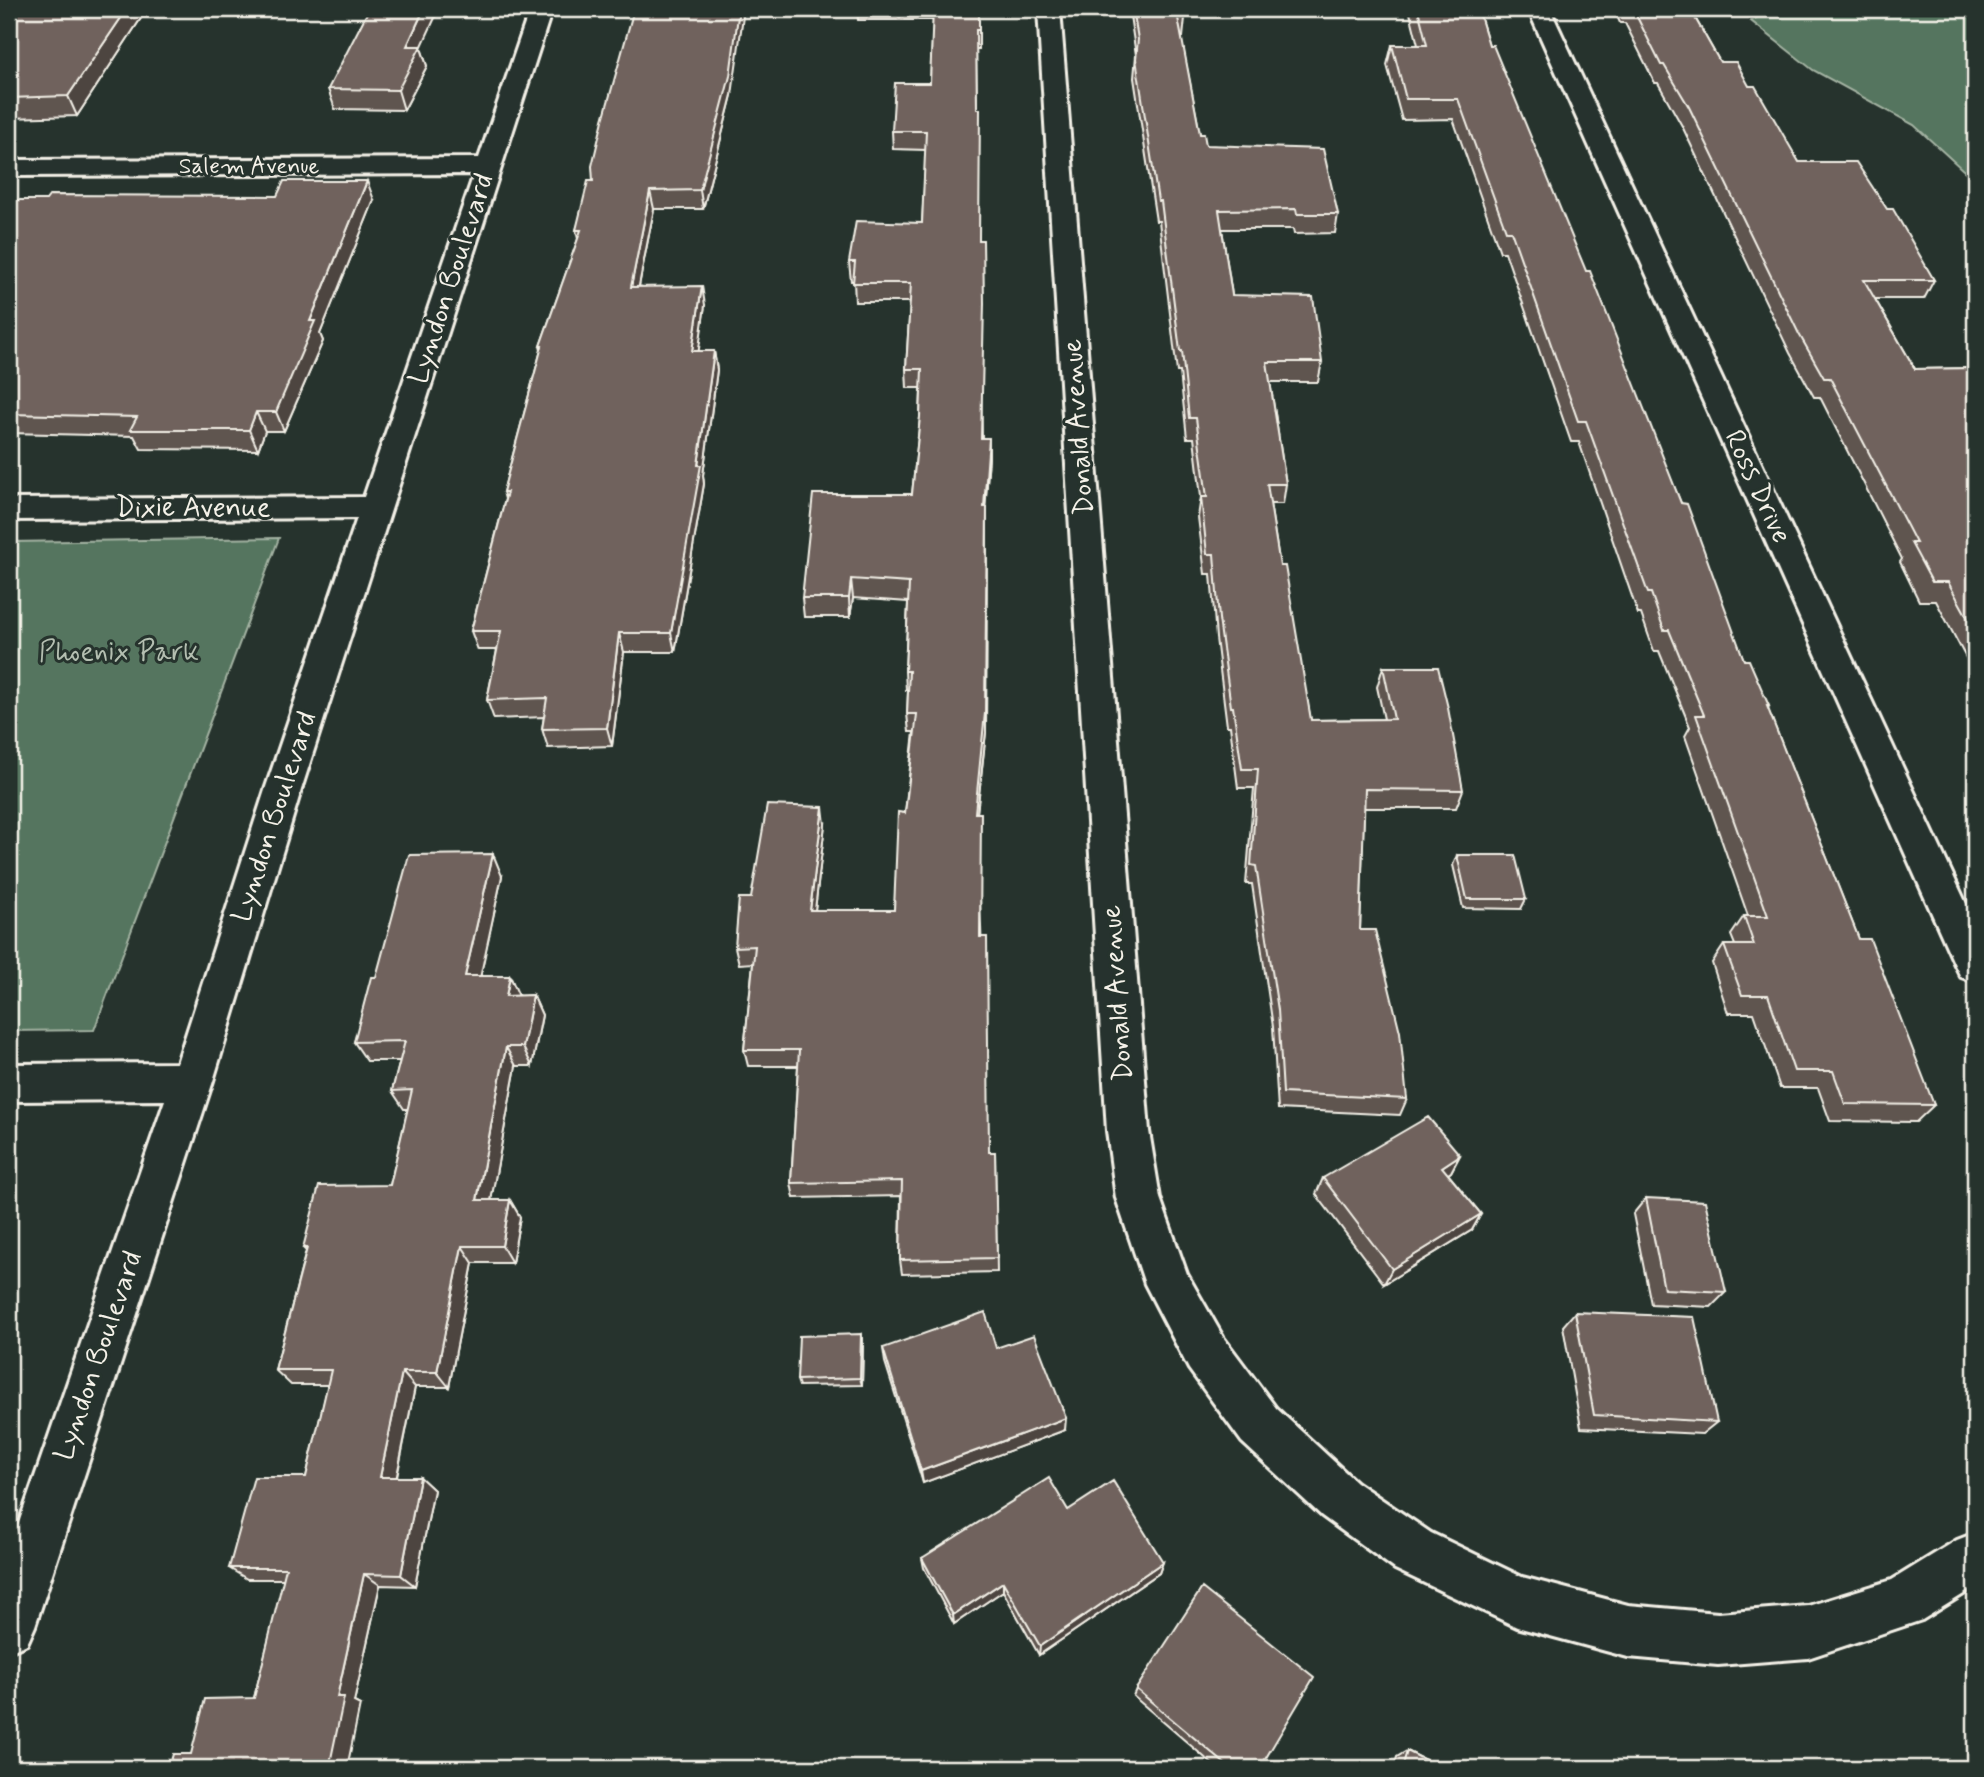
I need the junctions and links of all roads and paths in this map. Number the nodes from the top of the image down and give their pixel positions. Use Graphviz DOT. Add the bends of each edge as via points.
graph roads {
  1 [pos="541,9"];
  2 [pos="1049,9"];
  3 [pos="1539,9"];
  4 [pos="490,166"];
  5 [pos="9,168"];
  6 [pos="377,506"];
  7 [pos="9,509"];
  8 [pos="1975,965"];
  9 [pos="192,1081"];
  10 [pos="9,1082"];
  11 [pos="1975,1558"];
  12 [pos="9,1626"];
  1 -- 4 [label="street, Lyndon Boulevard"];
  2 -- 11 [label="street, Donald Avenue" via="1128,1131 1139,1198 1168,1284 1206,1353 1259,1425 1339,1499 1413,1551 1517,1601 1628,1631 1718,1639 1808,1632 1904,1602"];
  3 -- 8 [label="street, Ross Drive"];
  4 -- 5 [label="street, Salem Avenue"];
  4 -- 6 [label="street, Lyndon Boulevard"];
  6 -- 7 [label="street, Dixie Avenue"];
  6 -- 9 [label="street, Lyndon Boulevard"];
  9 -- 10 [label="street"];
  9 -- 12 [label="street, Lyndon Boulevard"];
}
